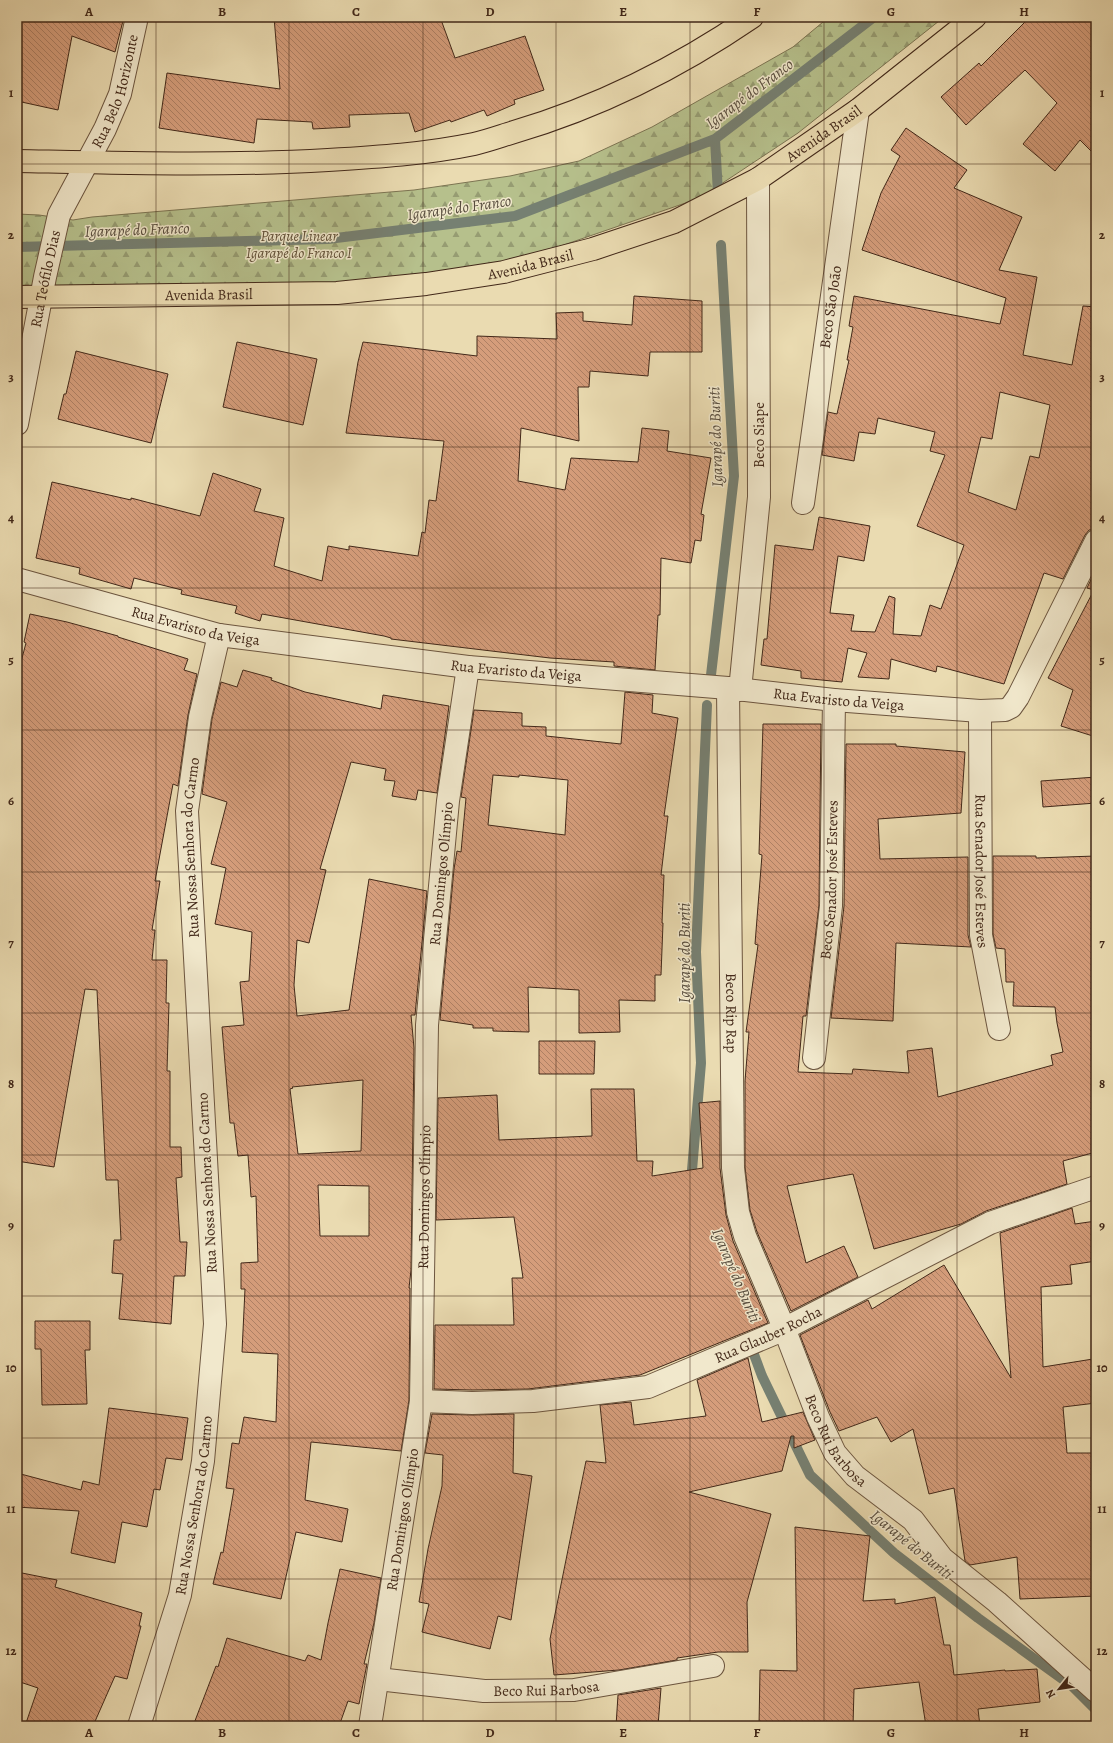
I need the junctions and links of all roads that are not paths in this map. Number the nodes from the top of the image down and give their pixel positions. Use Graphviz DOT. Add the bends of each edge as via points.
graph roads {
  1 [pos="137,17"];
  2 [pos="752,17"];
  3 [pos="975,17"];
  4 [pos="858,110"];
  5 [pos="17,161"];
  6 [pos="88,163"];
  7 [pos="758,179"];
  8 [pos="17,297"];
  9 [pos="41,298"];
  10 [pos="17,424"];
  11 [pos="803,503"];
  12 [pos="1096,541"];
  13 [pos="17,579"];
  14 [pos="219,635"];
  15 [pos="468,667"];
  16 [pos="734,689"];
  17 [pos="834,700"];
  18 [pos="980,711"];
  19 [pos="999,1029"];
  20 [pos="814,1058"];
  21 [pos="1096,1187"];
  22 [pos="781,1330"];
  23 [pos="421,1401"];
  24 [pos="713,1666"];
  25 [pos="378,1680"];
  26 [pos="1096,1691"];
  27 [pos="139,1726"];
  28 [pos="370,1726"];
  1 -- 6 [label="street, Rua Belo Horizonte" via="120,94"];
  2 -- 6 [label="highway" via="714,42 624,91 550,121 474,144 400,156 286,162"];
  3 -- 4 [label="highway, Avenida Brasil"];
  4 -- 7 [label="highway, Avenida Brasil"];
  4 -- 11 [label="street, Beco São João"];
  5 -- 6 [label="highway"];
  6 -- 9 [label="street, Rua Teófilo Dias" via="59,215"];
  7 -- 9 [label="highway, Avenida Brasil" via="674,222 593,249 504,272 426,284 337,293"];
  7 -- 16 [label="street, Beco Siape" via="759,497"];
  8 -- 9 [label="highway, Avenida Brasil"];
  9 -- 10 [label="street, Rua Teófilo Dias"];
  12 -- 18 [label="street, Rua Evaristo da Veiga" via="1018,697 1011,707 1004,710"];
  13 -- 14 [label="street, Rua Evaristo da Veiga"];
  14 -- 15 [label="street, Rua Evaristo da Veiga"];
  14 -- 27 [label="street, Rua Nossa Senhora do Carmo" via="200,717 187,811 215,1324 203,1461 180,1595"];
  15 -- 16 [label="street, Rua Evaristo da Veiga"];
  15 -- 23 [label="street, Rua Domingos Olímpio" via="448,801 427,1025"];
  16 -- 17 [label="street, Rua Evaristo da Veiga"];
  16 -- 22 [label="street, Beco Rip Rap" via="732,1168 738,1212 745,1236"];
  17 -- 18 [label="street, Rua Evaristo da Veiga"];
  17 -- 20 [label="street, Beco Senador José Esteves" via="831,906"];
  18 -- 19 [label="street, Rua Senador José Esteves" via="981,936"];
  21 -- 22 [label="street, Rua Glauber Rocha" via="990,1223"];
  22 -- 23 [label="street, Rua Glauber Rocha" via="648,1387 533,1401"];
  22 -- 26 [label="street, Beco Rui Barbosa" via="835,1453 855,1476 914,1520 942,1558 997,1602"];
  23 -- 25 [label="street, Rua Domingos Olímpio"];
  24 -- 25 [label="street, Beco Rui Barbosa" via="574,1690 484,1691"];
  25 -- 28 [label="street, Rua Domingos Olímpio"];
}
